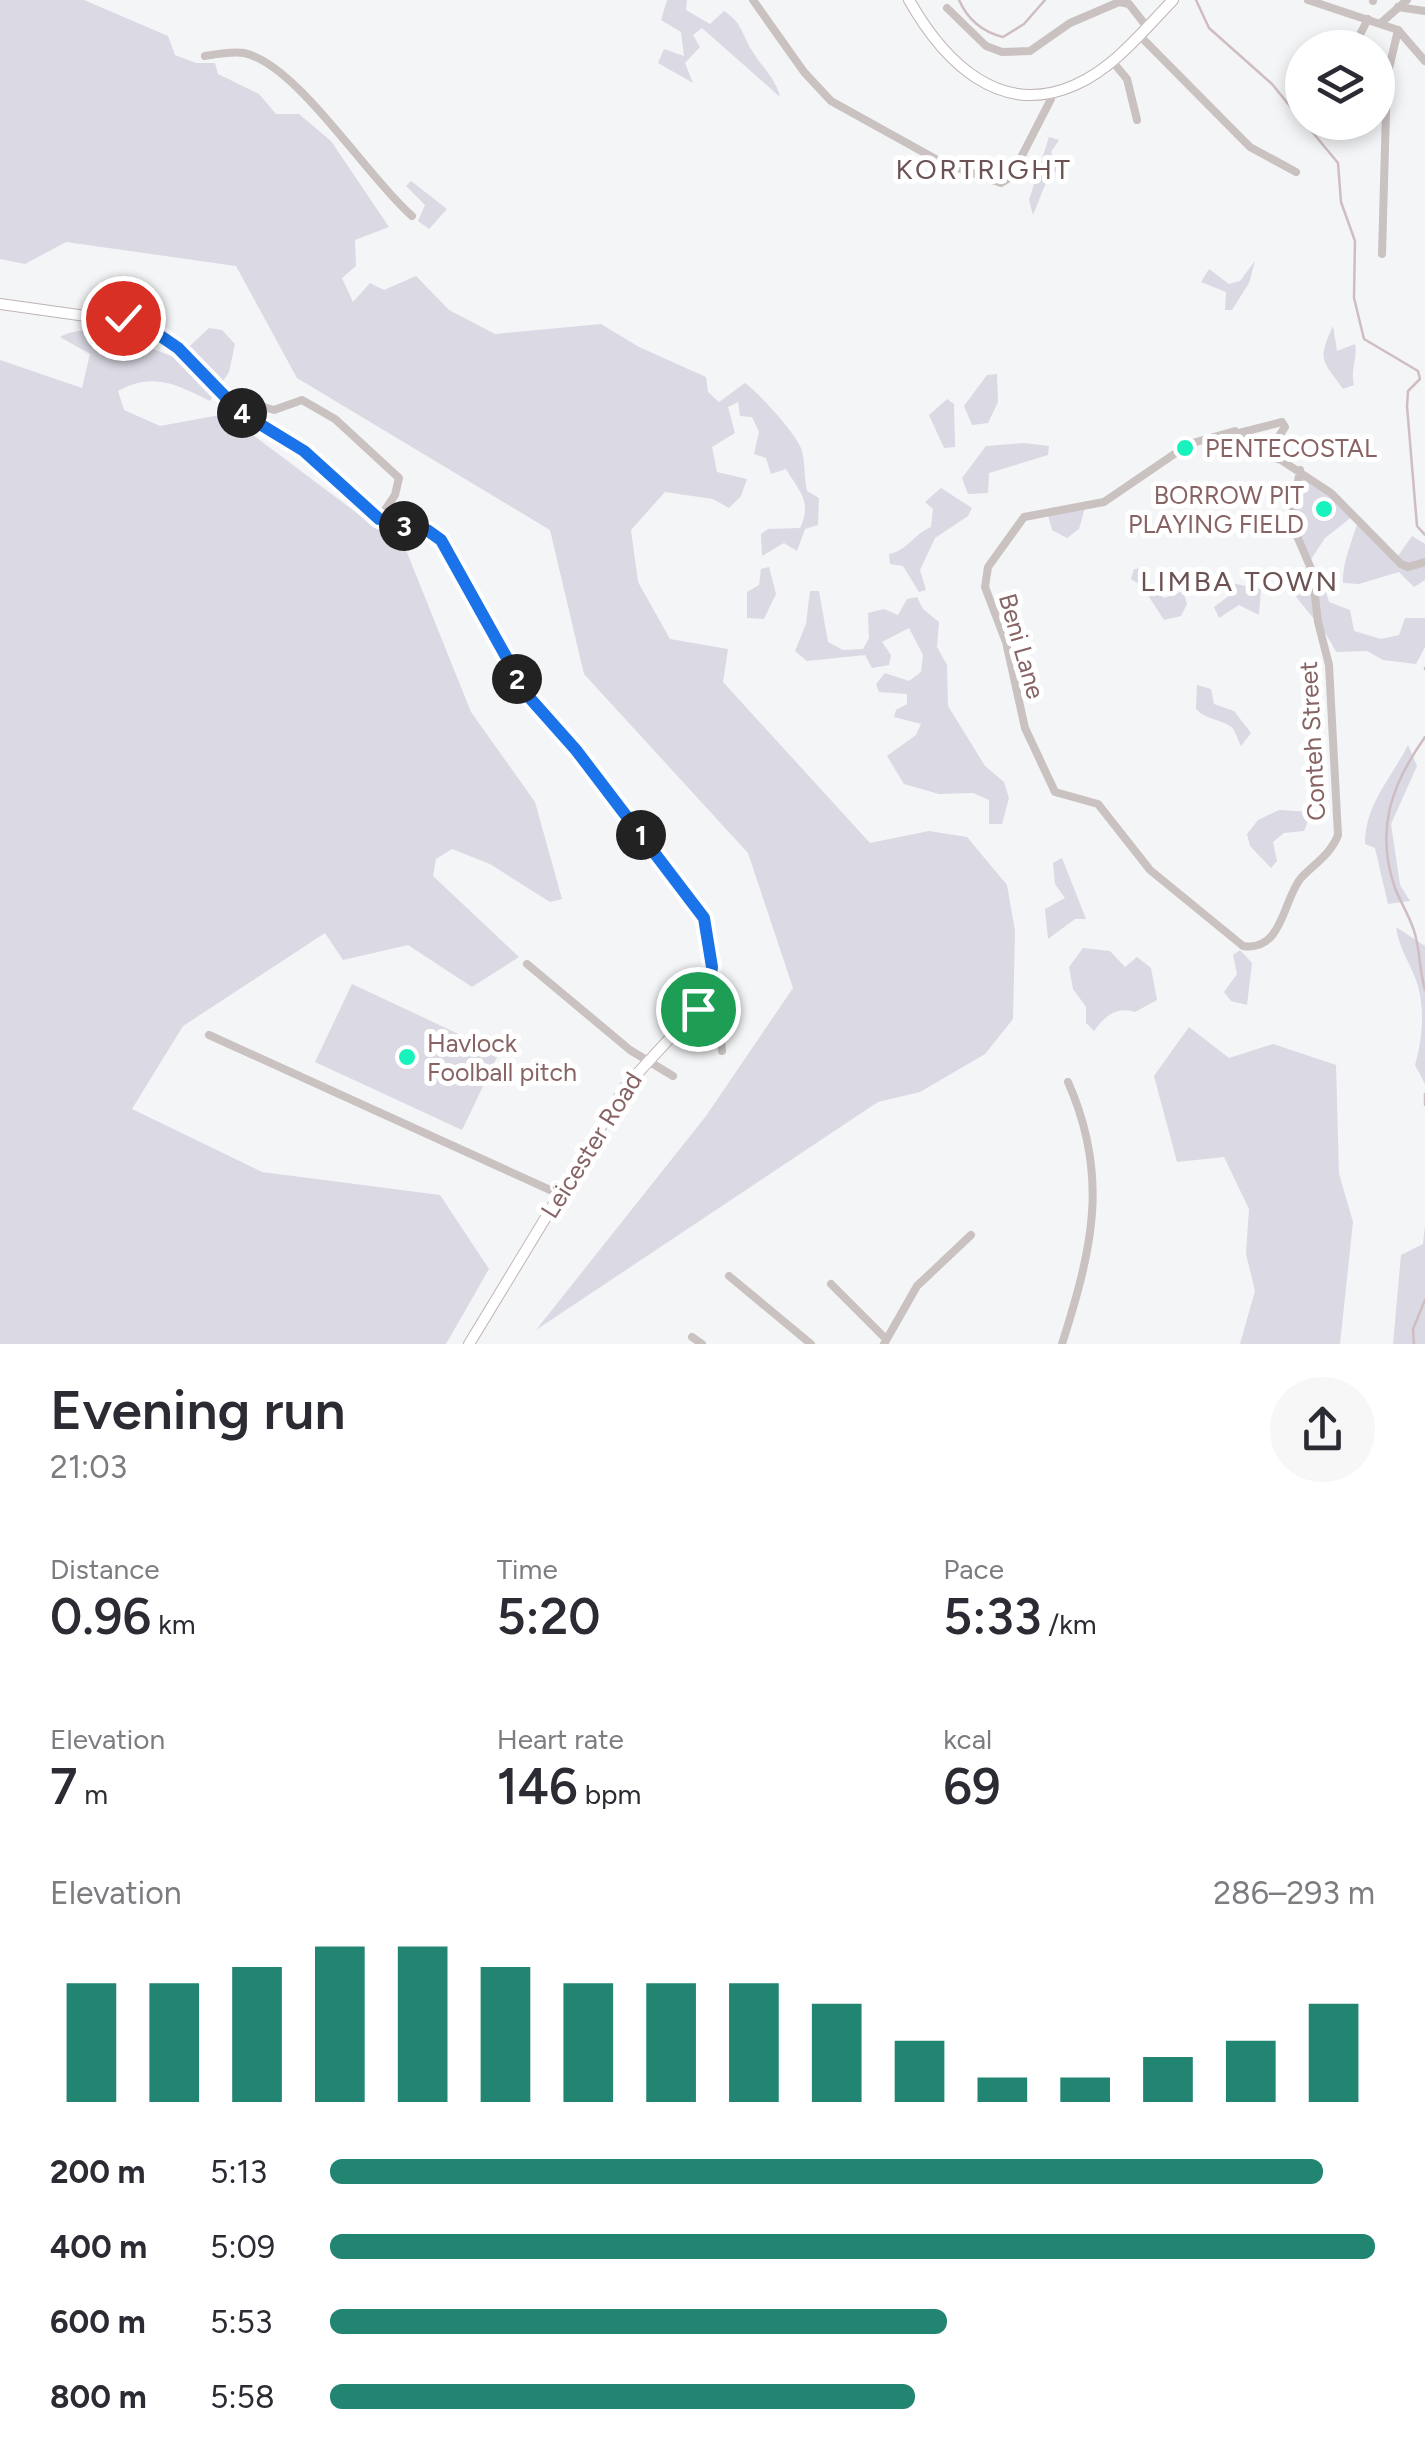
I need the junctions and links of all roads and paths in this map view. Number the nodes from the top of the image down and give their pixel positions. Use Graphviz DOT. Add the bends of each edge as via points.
graph roads {
  1 [pos="753,0"];
  2 [pos="909,0"];
  3 [pos="1174,0"];
  4 [pos="1308,0"];
  5 [pos="1407,0"];
  6 [pos="1398,6"];
  7 [pos="946,8"];
  8 [pos="1425,11"];
  9 [pos="1368,19"];
  10 [pos="1382,22"];
  11 [pos="1363,30"];
  12 [pos="1398,30"];
  13 [pos="1143,31"];
  14 [pos="205,56"];
  15 [pos="1425,60"];
  16 [pos="1112,61"];
  17 [pos="1048,92"];
  18 [pos="1137,120"];
  19 [pos="1296,172"];
  20 [pos="412,216"];
  21 [pos="1382,254"];
  22 [pos="0,304"];
  23 [pos="246,416"];
  24 [pos="1239,434"];
  25 [pos="1266,456"];
  26 [pos="1300,470"];
  27 [pos="379,519"];
  28 [pos="1425,562"];
  29 [pos="1052,787"];
  30 [pos="527,964"];
  31 [pos="704,1001"];
  32 [pos="209,1035"];
  33 [pos="722,1051"];
  34 [pos="645,1060"];
  35 [pos="673,1076"];
  36 [pos="1068,1082"];
  37 [pos="559,1194"];
  38 [pos="971,1235"];
  39 [pos="729,1276"];
  40 [pos="831,1284"];
  41 [pos="692,1337"];
  42 [pos="885,1341"];
  43 [pos="470,1344"];
  44 [pos="702,1344"];
  45 [pos="811,1344"];
  46 [pos="1062,1344"];
  1 -- 17 [label="street" via="832,101 940,162 994,181 1011,176 1051,99"];
  2 -- 17 [label="street" via="937,45 969,76 1011,93"];
  3 -- 13 [label="street"];
  4 -- 9 [label="street"];
  5 -- 6 [label="street"];
  6 -- 8 [label="street"];
  6 -- 10 [label="street"];
  7 -- 13 [label="street" via="962,27 1002,52 1030,51 1070,23 1119,2 1129,4"];
  9 -- 10 [label="street"];
  9 -- 11 [label="street"];
  10 -- 12 [label="street"];
  12 -- 15 [label="street"];
  12 -- 21 [label="street" via="1387,77"];
  13 -- 16 [label="street"];
  13 -- 19 [label="street" via="1250,147"];
  14 -- 20 [label="street" via="242,52 270,63"];
  16 -- 17 [label="street" via="1076,85"];
  16 -- 18 [label="street" via="1127,79"];
  22 -- 23 [label="street" via="143,324 178,348"];
  23 -- 27 [label="street" via="304,451"];
  23 -- 27 [label="street" via="257,404 274,410 302,400 335,420 399,478"];
  24 -- 25 [label="street"];
  24 -- 25 [label="street" via="1282,422"];
  24 -- 29 [label="street, Beni Lane" via="1189,444 1108,500 1031,514 988,568 986,594 1006,642 1018,706"];
  25 -- 26 [label="street"];
  26 -- 28 [label="street" via="1400,564"];
  26 -- 29 [label="street, Conteh Street" via="1291,522 1312,571 1330,665 1338,835 1298,881 1272,934 1260,945 1243,946 1150,870 1102,807 1062,797"];
  27 -- 31 [label="street" via="441,540 528,696 701,913 712,959"];
  30 -- 34 [label="street"];
  31 -- 33 [label="street" via="719,1019"];
  31 -- 34 [label="street, Leicester Road"];
  32 -- 37 [label="street"];
  34 -- 35 [label="street"];
  34 -- 37 [label="street, Leicester Road"];
  36 -- 46 [label="street" via="1088,1131 1094,1186 1087,1261"];
  37 -- 43 [label="street, Leicester Road"];
  38 -- 42 [label="street" via="917,1286"];
  39 -- 45 [label="street"];
  40 -- 42 [label="street"];
  41 -- 44 [label="street"];
}
